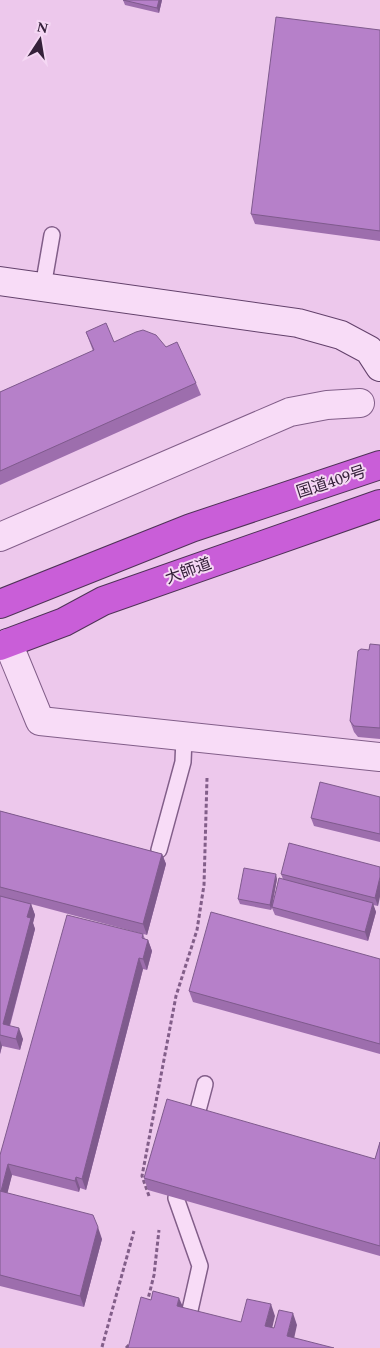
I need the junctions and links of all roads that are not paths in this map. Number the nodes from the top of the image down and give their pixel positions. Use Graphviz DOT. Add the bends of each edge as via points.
graph roads {
  1 [pos="52,235"];
  2 [pos="0,281"];
  3 [pos="43,287"];
  4 [pos="380,367"];
  5 [pos="360,403"];
  6 [pos="380,464"];
  7 [pos="380,504"];
  8 [pos="0,537"];
  9 [pos="0,604"];
  10 [pos="4,644"];
  11 [pos="196,739"];
  12 [pos="380,757"];
  13 [pos="159,850"];
  14 [pos="205,1084"];
  15 [pos="196,1118"];
  16 [pos="176,1198"];
  17 [pos="188,1319"];
  1 -- 3 [label="lane"];
  2 -- 3 [label="street"];
  3 -- 4 [label="street" via="298,323 342,334 369,350"];
  5 -- 8 [label="street" via="290,412"];
  6 -- 9 [label="highway, 国道409号" via="191,528"];
  7 -- 10 [label="highway, 大師道" via="103,601 64,622"];
  10 -- 11 [label="street" via="40,722"];
  11 -- 12 [label="street"];
  11 -- 13 [label="lane" via="183,762"];
  14 -- 15 [label="lane"];
  16 -- 17 [label="lane" via="200,1266"];
}
